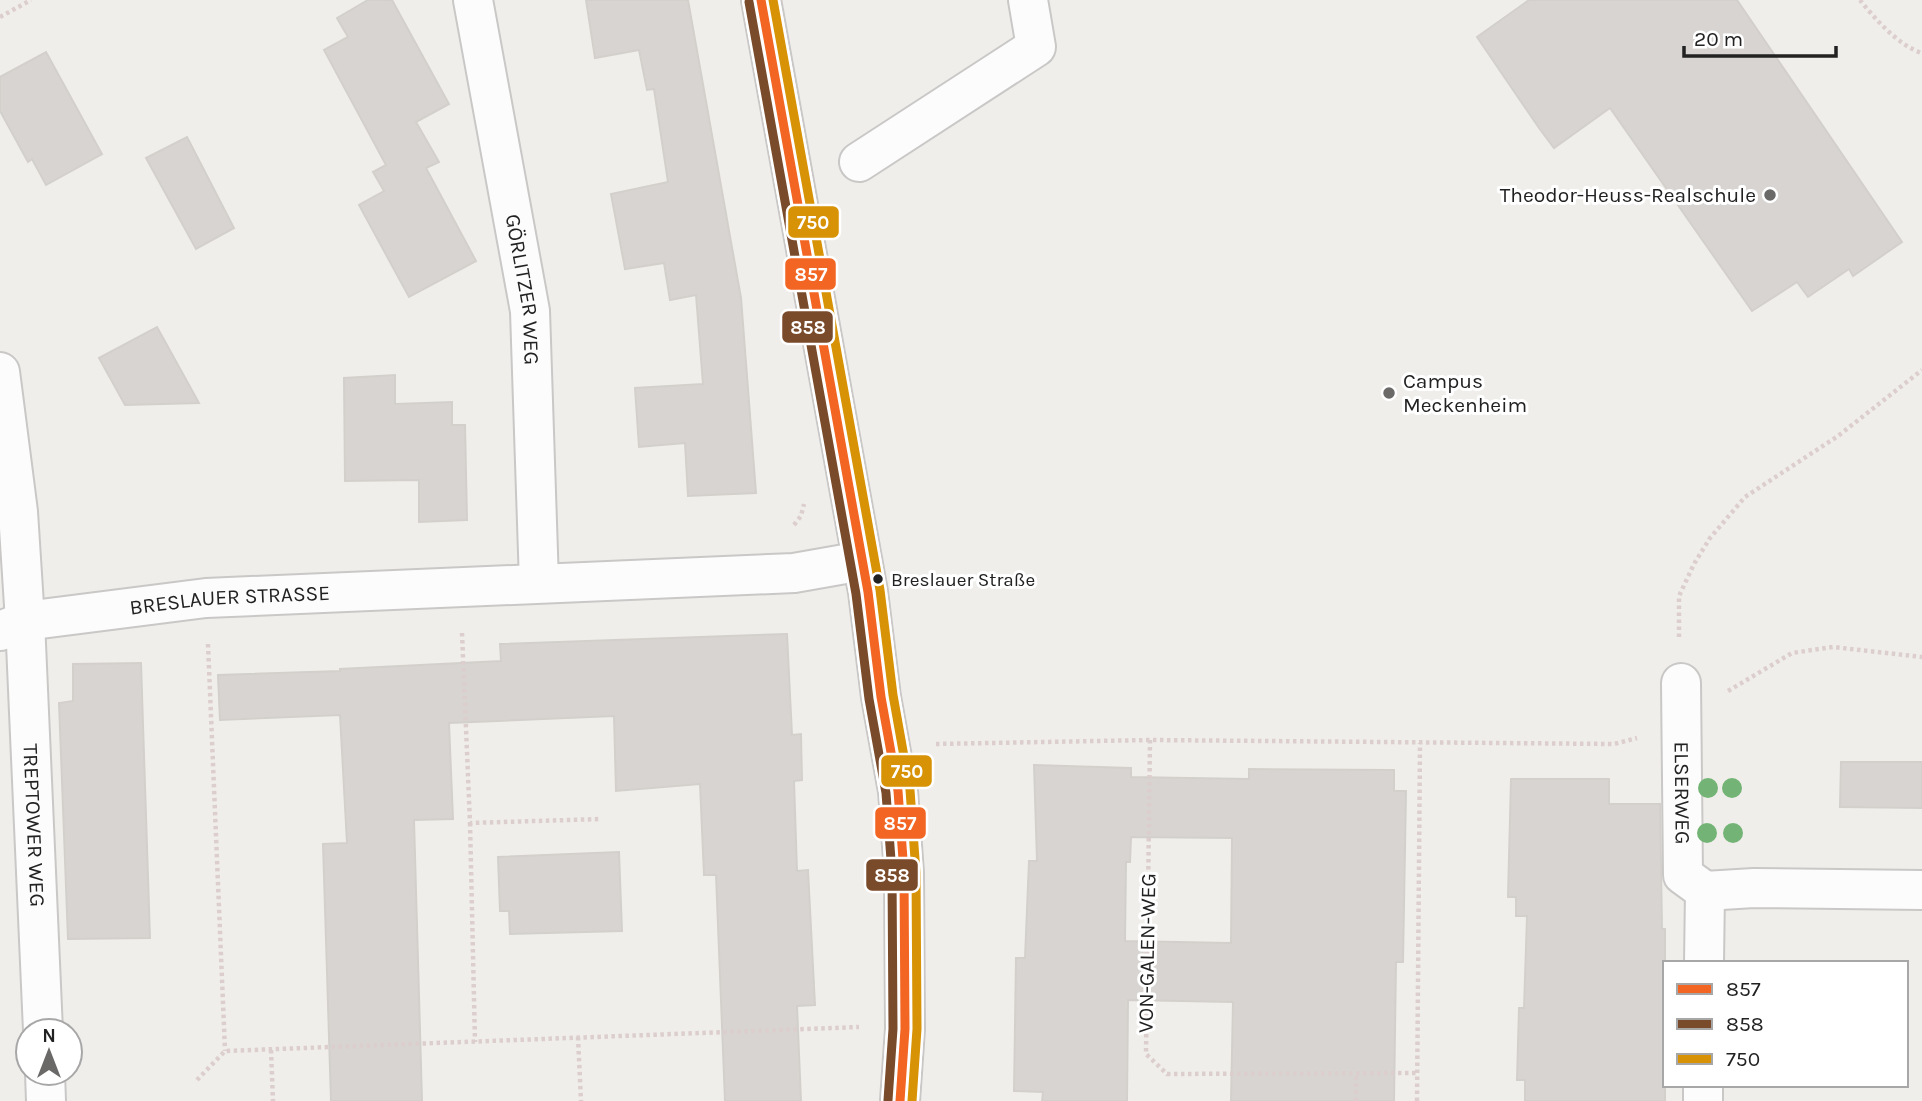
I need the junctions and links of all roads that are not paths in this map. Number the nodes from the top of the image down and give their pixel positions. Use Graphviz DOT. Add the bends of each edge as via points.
graph roads {
  1 [pos="473,0"];
  2 [pos="761,0"];
  3 [pos="1028,0"];
  4 [pos="859,162"];
  5 [pos="0,372"];
  6 [pos="862,561"];
  7 [pos="539,583"];
  8 [pos="13,626"];
  9 [pos="1682,701"];
  10 [pos="1922,890"];
  11 [pos="1705,891"];
  12 [pos="1704,961"];
  13 [pos="42,1017"];
  14 [pos="900,1101"];
  1 -- 7 [label="street, GÖRLITZER WEG" via="530,311"];
  2 -- 6 [label="street"];
  3 -- 4 [label="street" via="1036,47"];
  5 -- 8 [label="street, TREPTOWER WEG" via="18,512"];
  6 -- 7 [label="street, BRESLAUER STRASSE" via="794,573"];
  6 -- 14 [label="street" via="898,790 904,873 905,1029"];
  7 -- 8 [label="street, BRESLAUER STRASSE" via="206,598"];
  8 -- 13 [label="street, TREPTOWER WEG"];
  9 -- 11 [label="street, ELSERWEG" via="1683,875"];
  10 -- 11 [label="street"];
  11 -- 12 [label="street"];
}
